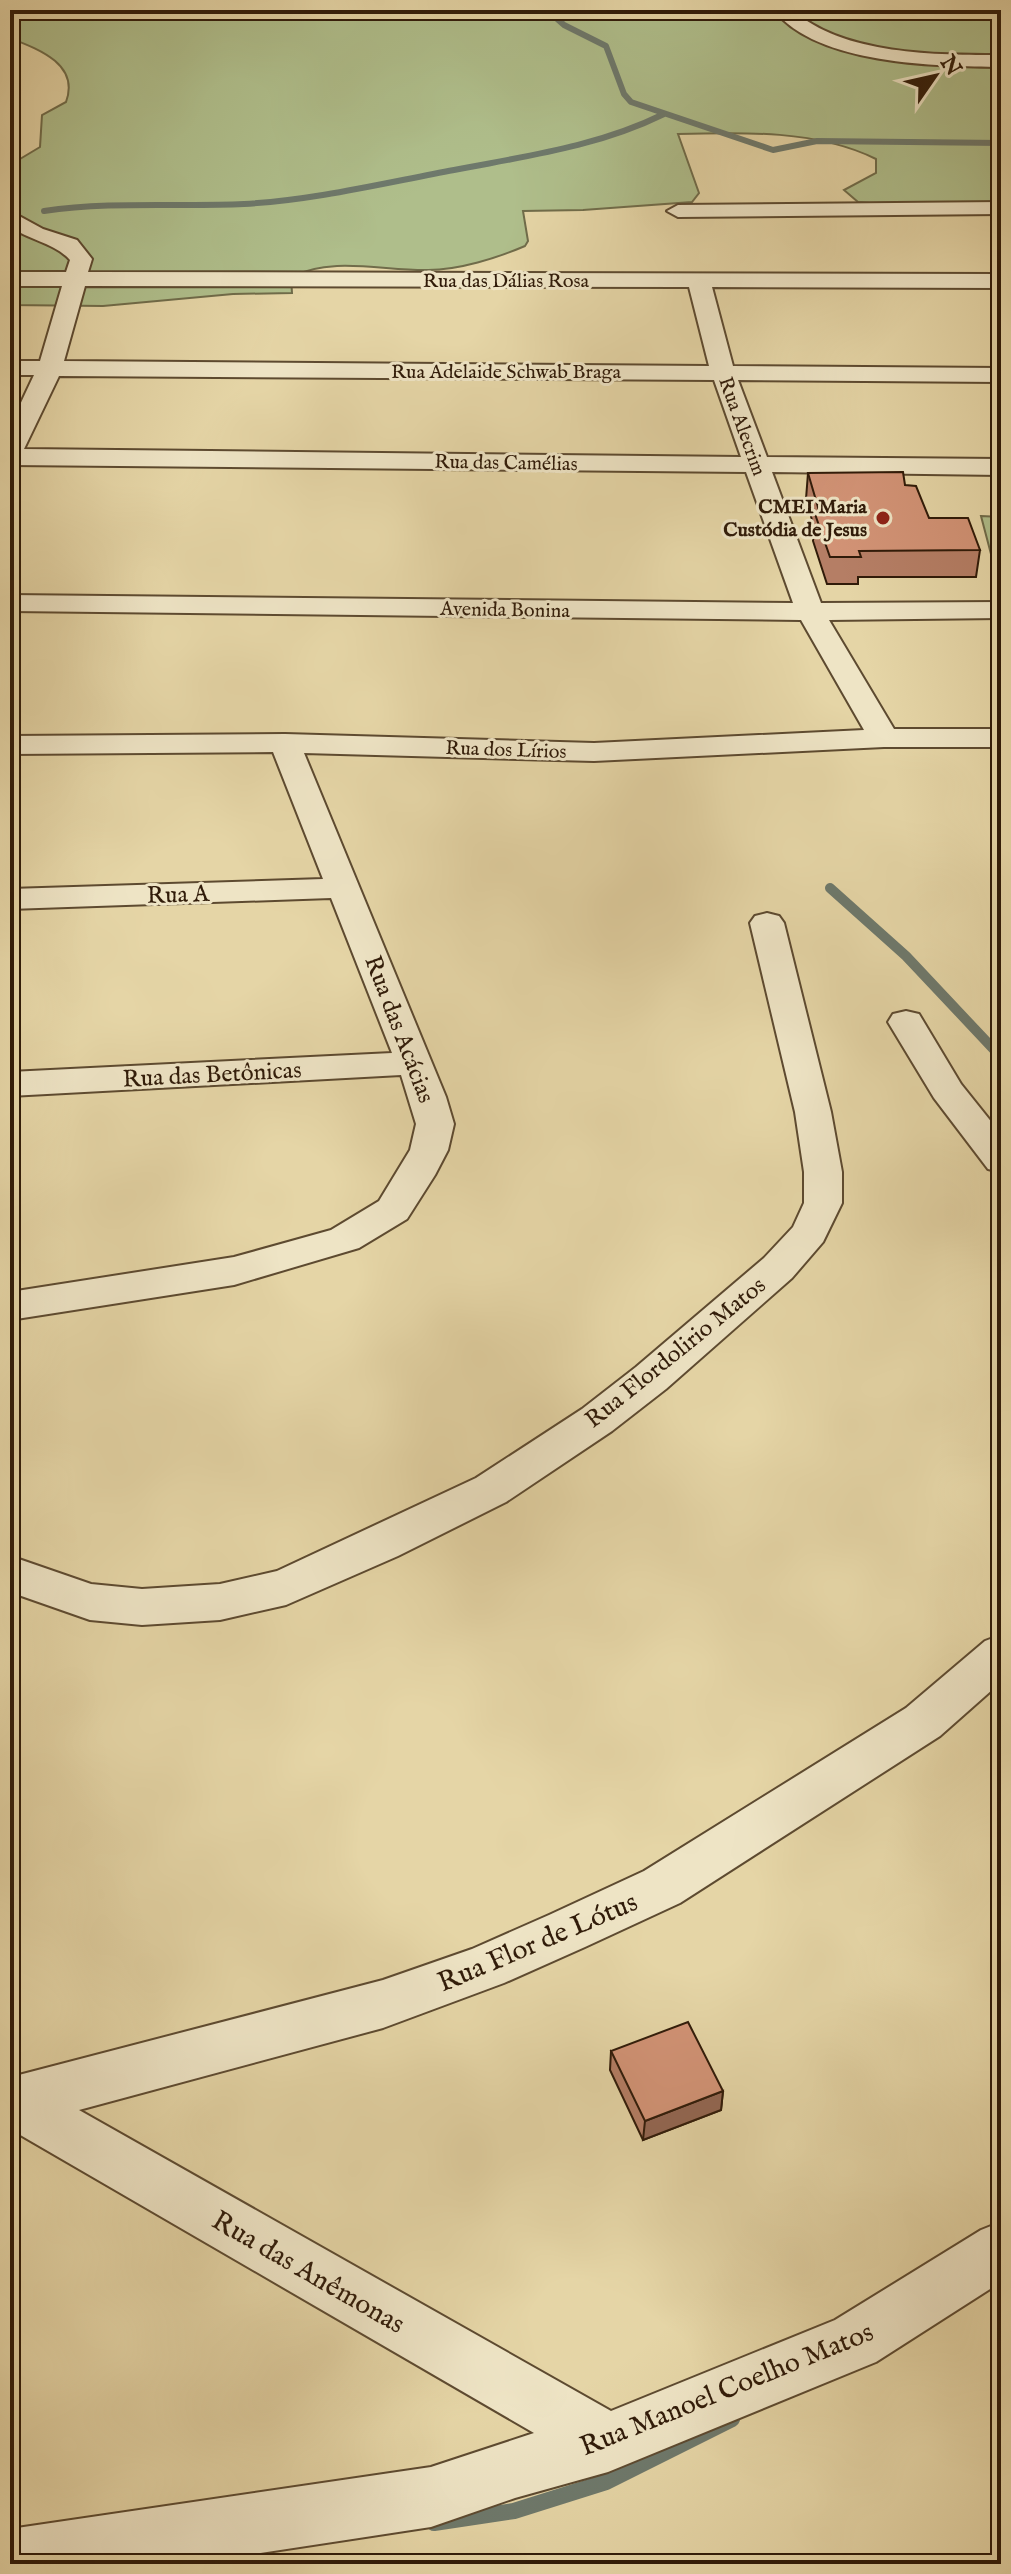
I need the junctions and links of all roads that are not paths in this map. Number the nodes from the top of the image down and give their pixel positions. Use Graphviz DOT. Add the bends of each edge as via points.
graph roads {
  1 [pos="783,10"];
  2 [pos="1001,61"];
  3 [pos="1001,208"];
  4 [pos="678,211"];
  5 [pos="10,217"];
  6 [pos="10,279"];
  7 [pos="76,279"];
  8 [pos="699,280"];
  9 [pos="1001,281"];
  10 [pos="10,368"];
  11 [pos="50,368"];
  12 [pos="723,372"];
  13 [pos="1001,375"];
  14 [pos="10,454"];
  15 [pos="757,465"];
  16 [pos="1001,467"];
  17 [pos="10,603"];
  18 [pos="1001,610"];
  19 [pos="810,612"];
  20 [pos="884,738"];
  21 [pos="1001,738"];
  22 [pos="285,743"];
  23 [pos="10,745"];
  24 [pos="346,888"];
  25 [pos="10,899"];
  26 [pos="767,923"];
  27 [pos="906,1022"];
  28 [pos="413,1063"];
  29 [pos="10,1084"];
  30 [pos="1001,1160"];
  31 [pos="10,1306"];
  32 [pos="10,1574"];
  33 [pos="1001,1654"];
  34 [pos="12,2101"];
  35 [pos="1001,2250"];
  36 [pos="608,2442"];
  37 [pos="10,2560"];
  1 -- 2 [label="street" via="815,33 887,54"];
  3 -- 4 [label="street"];
  5 -- 7 [label="street" via="35,234 69,245 81,259"];
  6 -- 7 [label="street, Rua das Dálias Rosa"];
  7 -- 8 [label="street, Rua das Dálias Rosa"];
  7 -- 11 [label="street"];
  8 -- 9 [label="street, Rua das Dálias Rosa"];
  8 -- 12 [label="street, Rua Alecrim"];
  10 -- 11 [label="street, Rua Adelaide Schwab Braga"];
  11 -- 12 [label="street, Rua Adelaide Schwab Braga"];
  11 -- 14 [label="street"];
  12 -- 13 [label="street, Rua Adelaide Schwab Braga"];
  12 -- 15 [label="street, Rua Alecrim"];
  14 -- 15 [label="street, Rua das Camélias"];
  15 -- 16 [label="street, Rua das Camélias"];
  15 -- 19 [label="street, Rua Alecrim"];
  17 -- 19 [label="street, Avenida Bonina"];
  18 -- 19 [label="street, Avenida Bonina"];
  19 -- 20 [label="street, Rua Alecrim"];
  20 -- 21 [label="street, Rua dos Lírios"];
  20 -- 22 [label="street, Rua dos Lírios" via="594,752"];
  22 -- 23 [label="street, Rua dos Lírios"];
  22 -- 24 [label="street, Rua das Acácias"];
  24 -- 25 [label="street, Rua A"];
  24 -- 28 [label="street, Rua das Acácias"];
  26 -- 32 [label="street, Rua Flordolirio Matos" via="813,1112 823,1203 809,1233 778,1268 651,1378 491,1490 286,1587 220,1602 142,1607 90,1602"];
  27 -- 30 [label="street" via="947,1090"];
  28 -- 29 [label="street, Rua das Betônicas"];
  28 -- 31 [label="street, Rua das Acácias" via="435,1124 429,1150 393,1210 345,1239 234,1271"];
  33 -- 34 [label="street, Rua Flor de Lótus" via="923,1722 662,1887 567,1931 383,2004"];
  34 -- 36 [label="street, Rua das Anêmonas"];
  35 -- 36 [label="street, Rua Manoel Coelho Matos" via="855,2341"];
  36 -- 37 [label="street, Rua Manoel Coelho Matos" via="431,2497"];
}
